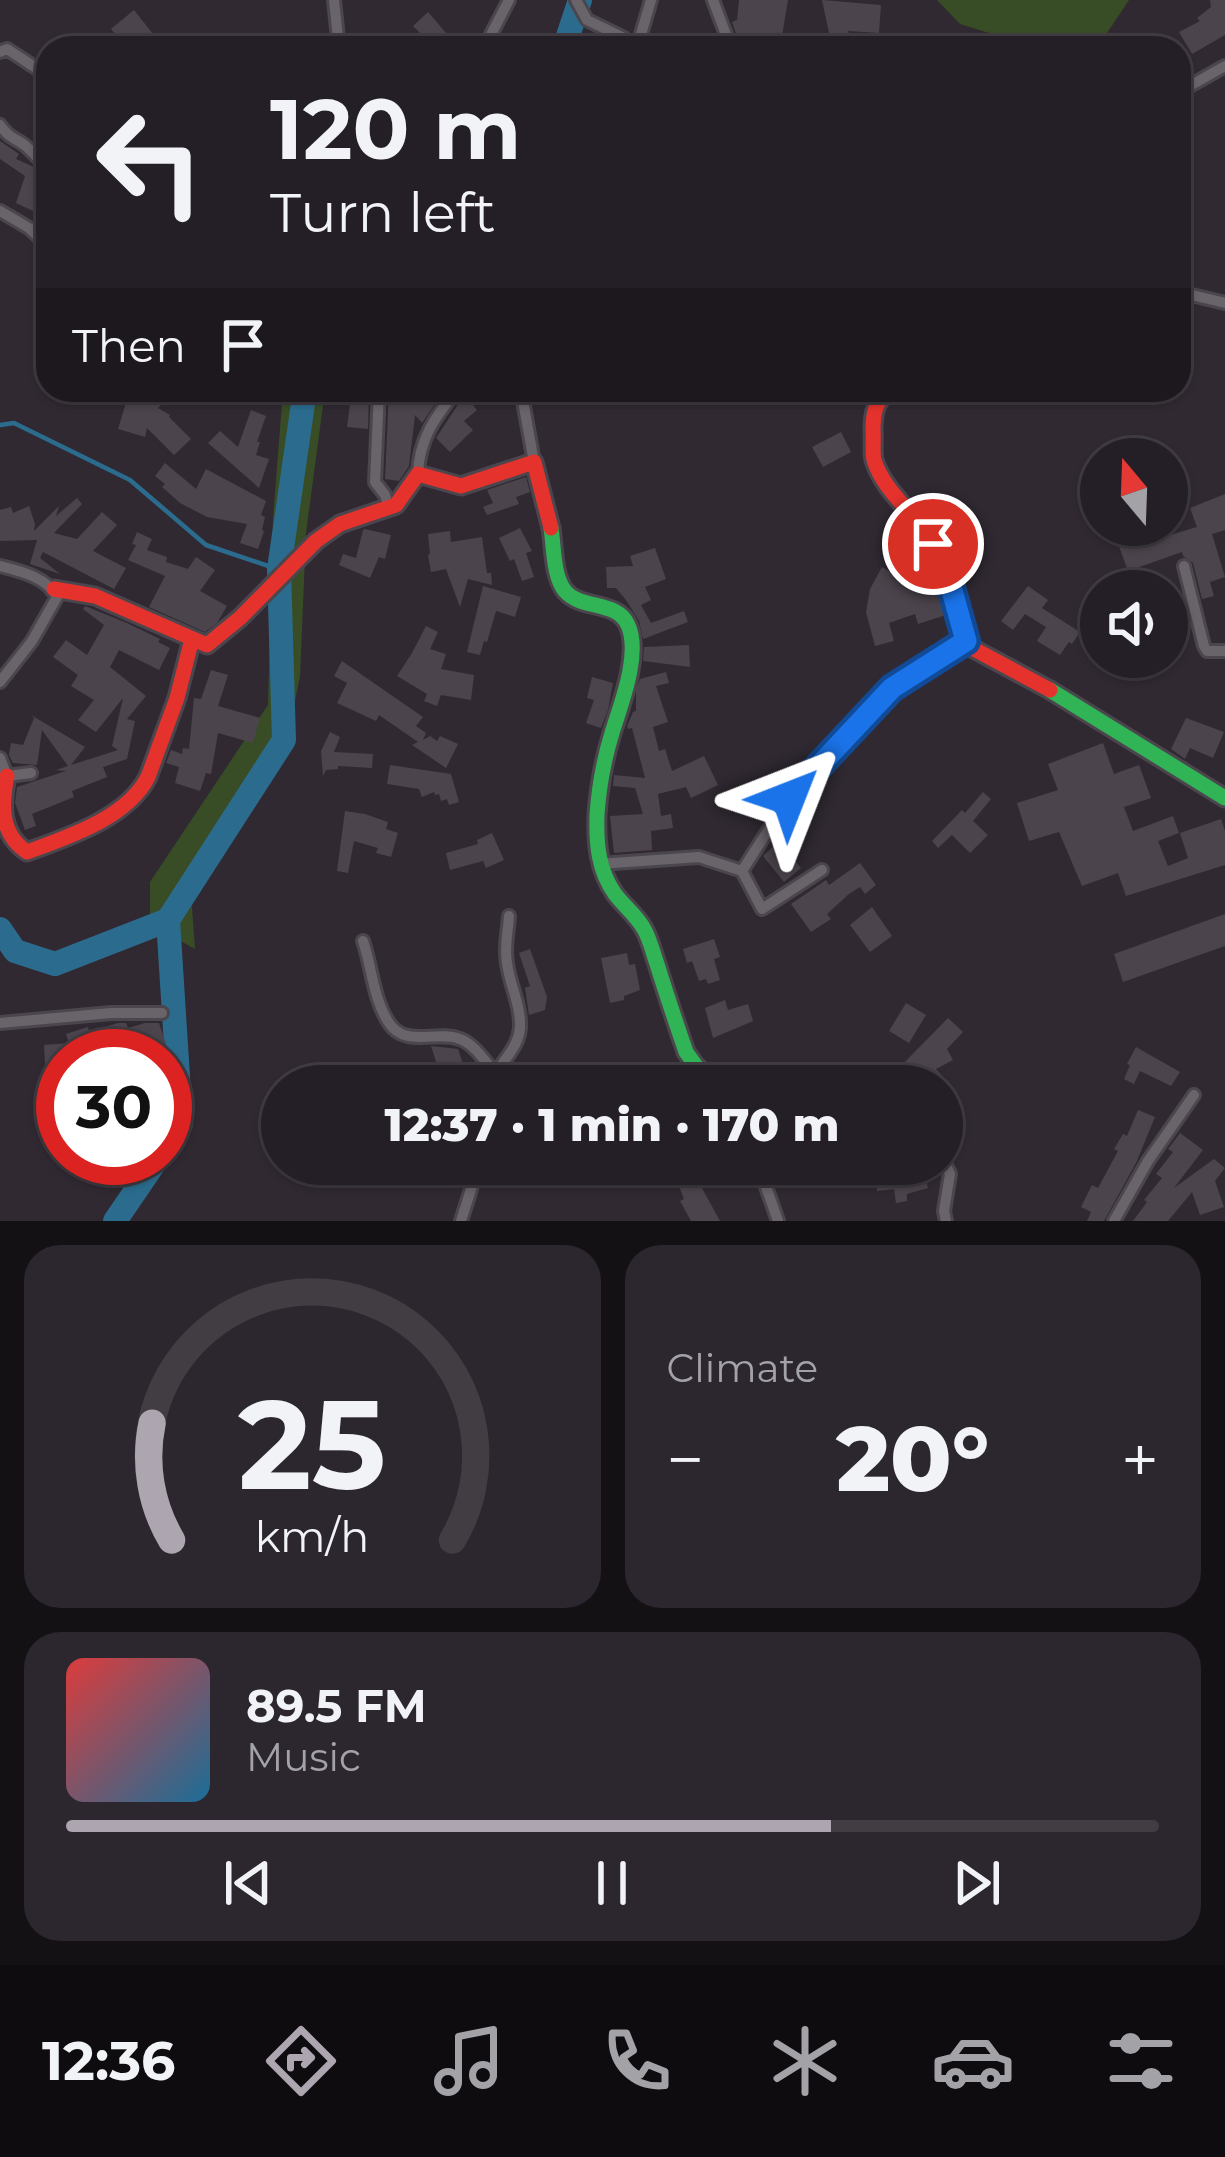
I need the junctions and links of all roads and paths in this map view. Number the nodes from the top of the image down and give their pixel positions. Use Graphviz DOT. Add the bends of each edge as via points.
graph roads {
  1 [pos="334,0"];
  2 [pos="509,0"];
  3 [pos="576,0"];
  4 [pos="651,0"];
  5 [pos="713,0"];
  6 [pos="338,36"];
  7 [pos="490,36"];
  8 [pos="620,36"];
  9 [pos="638,36"];
  10 [pos="726,36"];
  11 [pos="0,52"];
  12 [pos="1225,66"];
  13 [pos="36,68"];
  14 [pos="1191,85"];
  15 [pos="0,125"];
  16 [pos="36,159"];
  17 [pos="0,211"];
  18 [pos="36,235"];
  19 [pos="1191,295"];
  20 [pos="1225,303"];
  21 [pos="379,402"];
  22 [pos="448,402"];
  23 [pos="523,402"];
  24 [pos="879,402"];
  25 [pos="534,462"];
  26 [pos="418,474"];
  27 [pos="389,508"];
  28 [pos="0,566"];
  29 [pos="1184,566"];
  30 [pos="54,590"];
  31 [pos="192,639"];
  32 [pos="966,641"];
  33 [pos="1225,651"];
  34 [pos="0,682"];
  35 [pos="0,758"];
  36 [pos="32,773"];
  37 [pos="7,776"];
  38 [pos="1225,798"];
  39 [pos="599,864"];
  40 [pos="822,870"];
  41 [pos="742,871"];
  42 [pos="509,916"];
  43 [pos="363,941"];
  44 [pos="162,1012"];
  45 [pos="0,1024"];
  46 [pos="488,1065"];
  47 [pos="500,1065"];
  48 [pos="695,1065"];
  49 [pos="1194,1095"];
  50 [pos="472,1185"];
  51 [pos="765,1185"];
  52 [pos="948,1185"];
  53 [pos="460,1221"];
  54 [pos="778,1221"];
  55 [pos="946,1221"];
  56 [pos="1114,1221"];
  1 -- 6 [label="street"];
  2 -- 7 [label="street"];
  3 -- 8 [label="street" via="587,20"];
  4 -- 9 [label="street"];
  5 -- 10 [label="street"];
  11 -- 13 [label="street"];
  12 -- 14 [label="street"];
  15 -- 16 [label="street"];
  17 -- 18 [label="street"];
  19 -- 20 [label="street"];
  21 -- 27 [label="street" via="375,482"];
  22 -- 26 [label="street" via="418,453"];
  23 -- 25 [label="street"];
  24 -- 32 [label="street" via="874,459 933,544"];
  25 -- 26 [label="street" via="461,486"];
  25 -- 39 [label="street" via="565,591 618,612 632,646 602,775"];
  26 -- 27 [label="street"];
  27 -- 31 [label="street" via="328,530 227,632 207,645"];
  28 -- 30 [label="street"];
  29 -- 33 [label="street" via="1204,646"];
  30 -- 31 [label="street" via="108,600"];
  30 -- 34 [label="street" via="53,608"];
  31 -- 37 [label="street" via="170,726 131,800 27,852 8,831"];
  32 -- 38 [label="street"];
  32 -- 41 [label="street" via="892,688 789,798"];
  35 -- 37 [label="street"];
  36 -- 37 [label="street"];
  39 -- 41 [label="street" via="699,857"];
  39 -- 48 [label="street" via="645,930"];
  40 -- 41 [label="street" via="762,909"];
  42 -- 47 [label="street" via="506,963 520,1023 518,1043"];
  43 -- 46 [label="street" via="390,1027 410,1038 455,1036"];
  44 -- 45 [label="street"];
  49 -- 56 [label="street"];
  50 -- 53 [label="street"];
  51 -- 54 [label="street"];
  52 -- 55 [label="street"];
}
